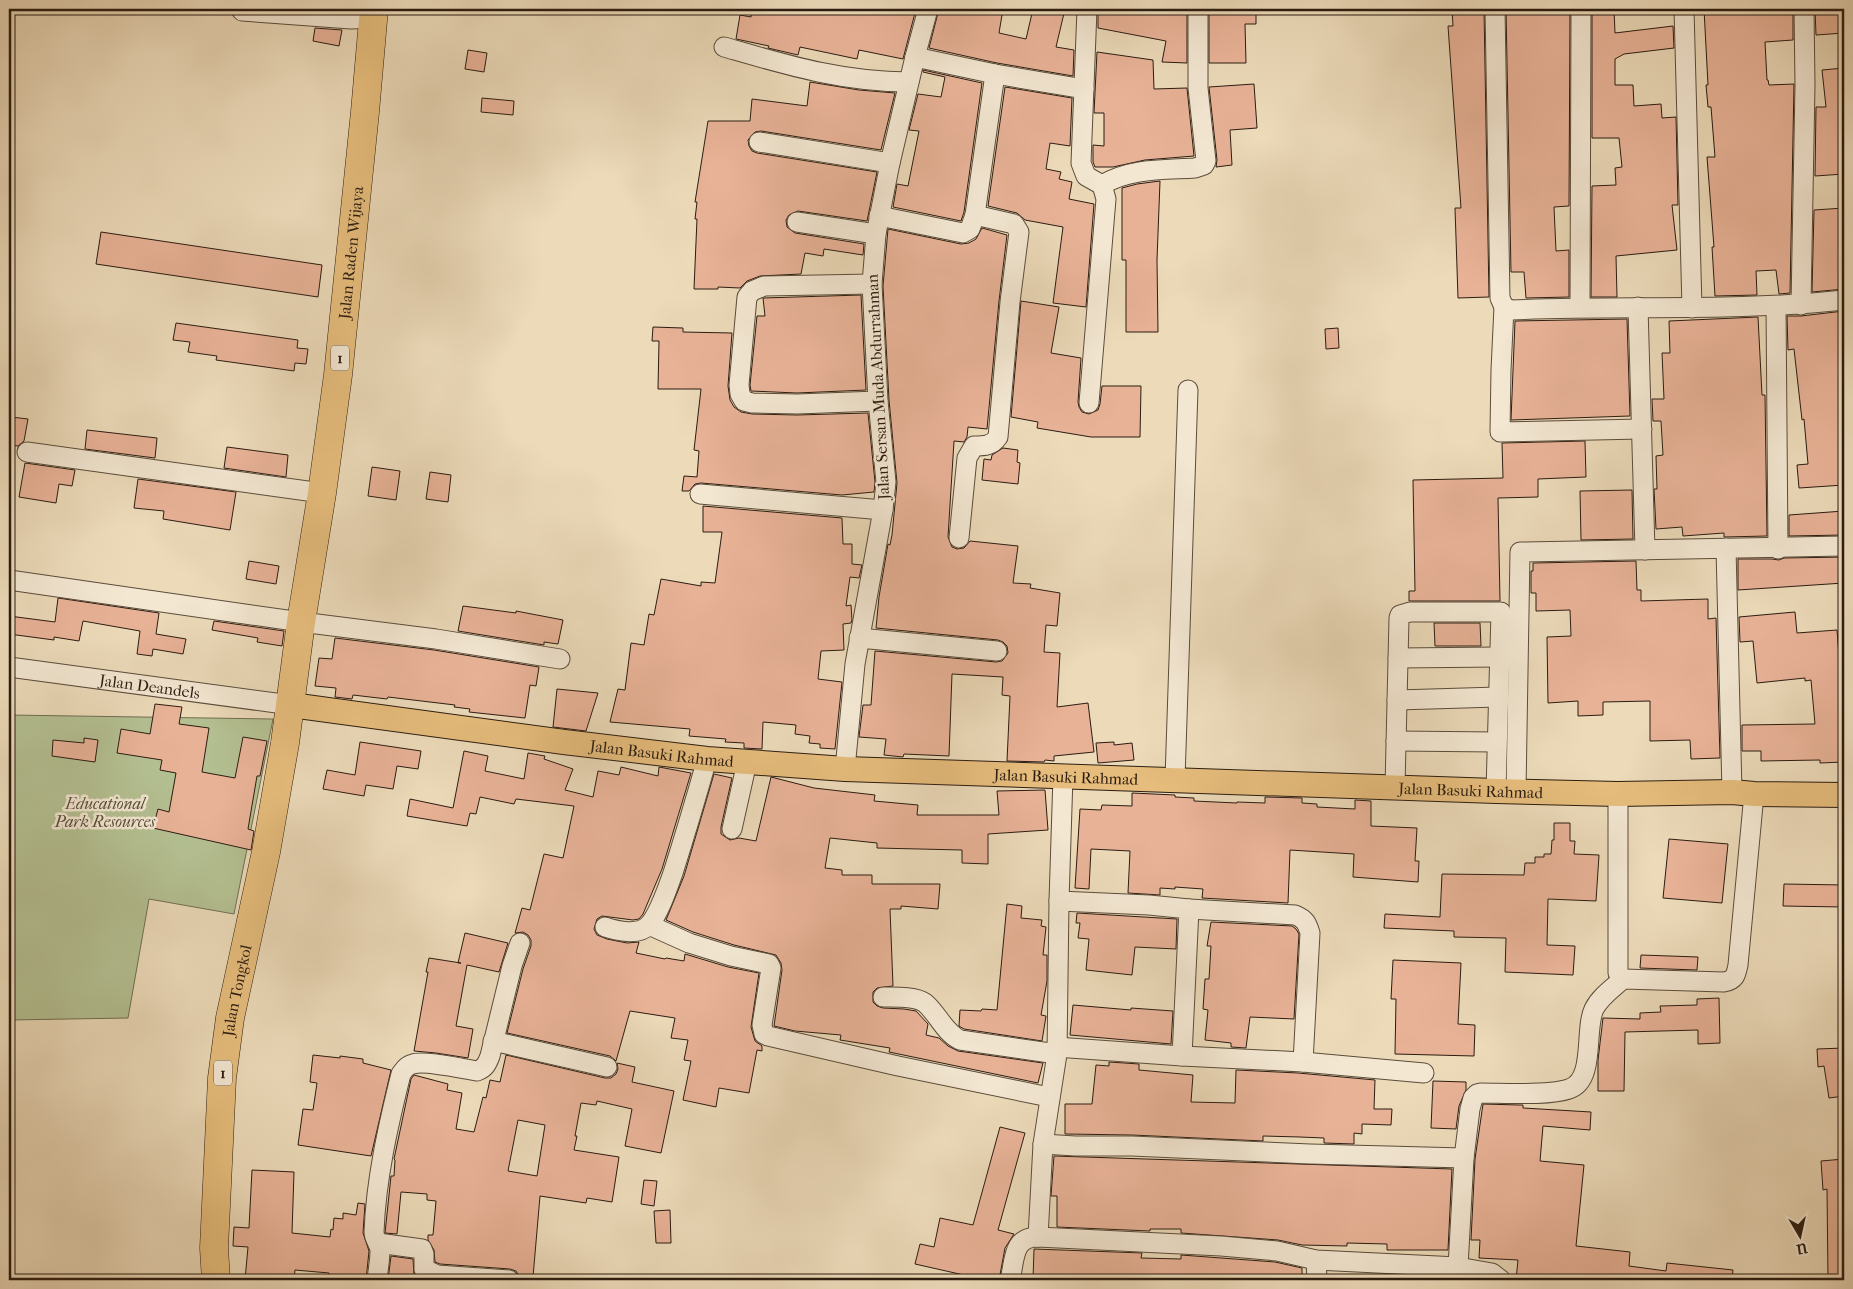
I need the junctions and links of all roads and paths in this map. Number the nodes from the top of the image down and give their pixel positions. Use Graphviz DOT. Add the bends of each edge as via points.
graph roads {
  1 [pos="928,9"];
  2 [pos="1087,9"];
  3 [pos="1198,9"];
  4 [pos="1495,9"];
  5 [pos="1581,9"];
  6 [pos="1684,9"];
  7 [pos="1804,9"];
  8 [pos="242,11"];
  9 [pos="373,13"];
  10 [pos="724,47"];
  11 [pos="915,57"];
  12 [pos="995,74"];
  13 [pos="909,82"];
  14 [pos="1084,89"];
  15 [pos="759,142"];
  16 [pos="890,162"];
  17 [pos="1102,185"];
  18 [pos="975,215"];
  19 [pos="797,222"];
  20 [pos="878,225"];
  21 [pos="872,284"];
  22 [pos="1844,300"];
  23 [pos="1801,305"];
  24 [pos="1776,306"];
  25 [pos="1580,307"];
  26 [pos="1638,307"];
  27 [pos="1504,308"];
  28 [pos="1692,308"];
  29 [pos="1188,390"];
  30 [pos="878,401"];
  31 [pos="1089,403"];
  32 [pos="1642,429"];
  33 [pos="27,452"];
  34 [pos="322,493"];
  35 [pos="700,494"];
  36 [pos="883,510"];
  37 [pos="959,538"];
  38 [pos="1844,546"];
  39 [pos="1726,548"];
  40 [pos="1778,549"];
  41 [pos="1645,550"];
  42 [pos="9,580"];
  43 [pos="301,622"];
  44 [pos="860,638"];
  45 [pos="997,651"];
  46 [pos="1500,657"];
  47 [pos="1398,658"];
  48 [pos="560,659"];
  49 [pos="9,667"];
  50 [pos="1498,697"];
  51 [pos="1397,700"];
  52 [pos="291,705"];
  53 [pos="1396,741"];
  54 [pos="1496,742"];
  55 [pos="707,760"];
  56 [pos="747,762"];
  57 [pos="845,769"];
  58 [pos="1063,776"];
  59 [pos="1176,779"];
  60 [pos="1395,787"];
  61 [pos="1506,791"];
  62 [pos="1743,793"];
  63 [pos="1618,794"];
  64 [pos="1844,794"];
  65 [pos="732,829"];
  66 [pos="1059,902"];
  67 [pos="1189,908"];
  68 [pos="649,925"];
  69 [pos="605,927"];
  70 [pos="520,943"];
  71 [pos="1623,979"];
  72 [pos="883,997"];
  73 [pos="493,1041"];
  74 [pos="1056,1050"];
  75 [pos="1182,1056"];
  76 [pos="1303,1062"];
  77 [pos="607,1067"];
  78 [pos="1424,1073"];
  79 [pos="1049,1097"];
  80 [pos="1043,1144"];
  81 [pos="1464,1158"];
  82 [pos="1038,1237"];
  83 [pos="378,1243"];
  84 [pos="1316,1260"];
  85 [pos="1458,1267"];
  86 [pos="1412,1273"];
  87 [pos="216,1280"];
  88 [pos="377,1280"];
  89 [pos="508,1280"];
  90 [pos="1010,1280"];
  91 [pos="1317,1280"];
  92 [pos="1501,1280"];
  1 -- 11 [label="street, Jalan Sersan Muda Abdurrahman"];
  2 -- 14 [label="street"];
  3 -- 17 [label="street" via="1198,88 1204,165 1132,173"];
  4 -- 27 [label="street" via="1500,298"];
  5 -- 25 [label="street"];
  6 -- 28 [label="street"];
  7 -- 23 [label="street"];
  8 -- 9 [label="street" via="351,19"];
  9 -- 34 [label="highway, Jalan Raden Wijaya / 1" via="366,112"];
  10 -- 13 [label="street" via="803,70 861,80"];
  11 -- 12 [label="street"];
  11 -- 13 [label="street, Jalan Sersan Muda Abdurrahman"];
  12 -- 14 [label="street"];
  12 -- 18 [label="street"];
  13 -- 16 [label="street, Jalan Sersan Muda Abdurrahman"];
  14 -- 17 [label="street" via="1081,163 1086,176"];
  15 -- 16 [label="street"];
  16 -- 20 [label="street, Jalan Sersan Muda Abdurrahman"];
  17 -- 31 [label="street" via="1106,199"];
  18 -- 20 [label="street" via="970,229 963,233"];
  18 -- 37 [label="street" via="1014,224 1019,232 998,437 987,446 974,446 967,458"];
  19 -- 20 [label="street"];
  20 -- 21 [label="street, Jalan Sersan Muda Abdurrahman"];
  21 -- 30 [label="street, Jalan Sersan Muda Abdurrahman"];
  21 -- 30 [label="street" via="764,286 752,291 747,297 739,385 744,401 752,403"];
  22 -- 23 [label="street"];
  23 -- 24 [label="street"];
  24 -- 28 [label="street"];
  24 -- 40 [label="street"];
  25 -- 26 [label="street"];
  25 -- 27 [label="street"];
  26 -- 28 [label="street"];
  26 -- 32 [label="street"];
  27 -- 32 [label="street" via="1500,432"];
  29 -- 59 [label="street"];
  30 -- 36 [label="street, Jalan Sersan Muda Abdurrahman" via="886,482"];
  32 -- 41 [label="street"];
  33 -- 34 [label="street"];
  34 -- 43 [label="highway, Jalan Raden Wijaya / 1"];
  35 -- 36 [label="street"];
  36 -- 44 [label="street, Jalan Sersan Muda Abdurrahman"];
  38 -- 40 [label="street"];
  39 -- 40 [label="street"];
  39 -- 41 [label="street"];
  39 -- 62 [label="street"];
  41 -- 61 [label="street" via="1520,552"];
  42 -- 43 [label="street"];
  43 -- 48 [label="street"];
  43 -- 52 [label="highway, Jalan Raden Wijaya / 1"];
  44 -- 45 [label="street"];
  44 -- 57 [label="street, Jalan Sersan Muda Abdurrahman"];
  46 -- 47 [label="street"];
  46 -- 47 [label="street" via="1501,612 1410,612 1399,618"];
  46 -- 50 [label="street"];
  47 -- 51 [label="street"];
  49 -- 52 [label="street, Jalan Deandels"];
  50 -- 51 [label="street"];
  50 -- 54 [label="street"];
  51 -- 53 [label="street"];
  52 -- 55 [label="main road, Jalan Basuki Rahmad"];
  52 -- 87 [label="highway, Jalan Tongkol / 1" via="230,1018 222,1078"];
  53 -- 54 [label="street"];
  53 -- 60 [label="street"];
  54 -- 61 [label="street"];
  55 -- 56 [label="main road, Jalan Basuki Rahmad"];
  55 -- 68 [label="street" via="667,891"];
  56 -- 57 [label="main road, Jalan Basuki Rahmad"];
  56 -- 65 [label="street"];
  57 -- 58 [label="main road, Jalan Basuki Rahmad"];
  58 -- 59 [label="main road, Jalan Basuki Rahmad"];
  58 -- 66 [label="street"];
  59 -- 60 [label="main road, Jalan Basuki Rahmad"];
  60 -- 61 [label="main road, Jalan Basuki Rahmad"];
  61 -- 63 [label="main road, Jalan Basuki Rahmad"];
  62 -- 63 [label="main road, Jalan Basuki Rahmad"];
  62 -- 64 [label="main road, Jalan Basuki Rahmad"];
  62 -- 71 [label="street" via="1735,978 1724,982"];
  63 -- 71 [label="street" via="1618,973"];
  66 -- 67 [label="street"];
  66 -- 74 [label="street"];
  67 -- 75 [label="street"];
  67 -- 76 [label="street" via="1295,916 1308,924"];
  68 -- 69 [label="street" via="634,931"];
  68 -- 79 [label="street" via="688,943 769,964 762,1025 764,1034 768,1036"];
  70 -- 73 [label="street"];
  71 -- 81 [label="street" via="1601,998 1594,1010 1585,1070 1580,1080 1572,1088 1558,1092 1477,1094 1472,1102"];
  72 -- 74 [label="street" via="924,1002 951,1035 960,1040"];
  73 -- 77 [label="street"];
  73 -- 83 [label="street" via="488,1064 477,1071 423,1063 412,1064 401,1074 385,1138 377,1192 374,1234"];
  74 -- 75 [label="street"];
  74 -- 79 [label="street"];
  75 -- 76 [label="street"];
  76 -- 78 [label="street"];
  79 -- 80 [label="street"];
  80 -- 81 [label="street"];
  80 -- 82 [label="street"];
  81 -- 85 [label="street"];
  82 -- 84 [label="street" via="1278,1250"];
  82 -- 90 [label="street" via="1021,1241"];
  83 -- 88 [label="street"];
  83 -- 89 [label="street" via="422,1249 424,1269 437,1275"];
  84 -- 86 [label="street"];
  84 -- 91 [label="street"];
  85 -- 86 [label="street"];
  85 -- 92 [label="street" via="1492,1273"];
}
